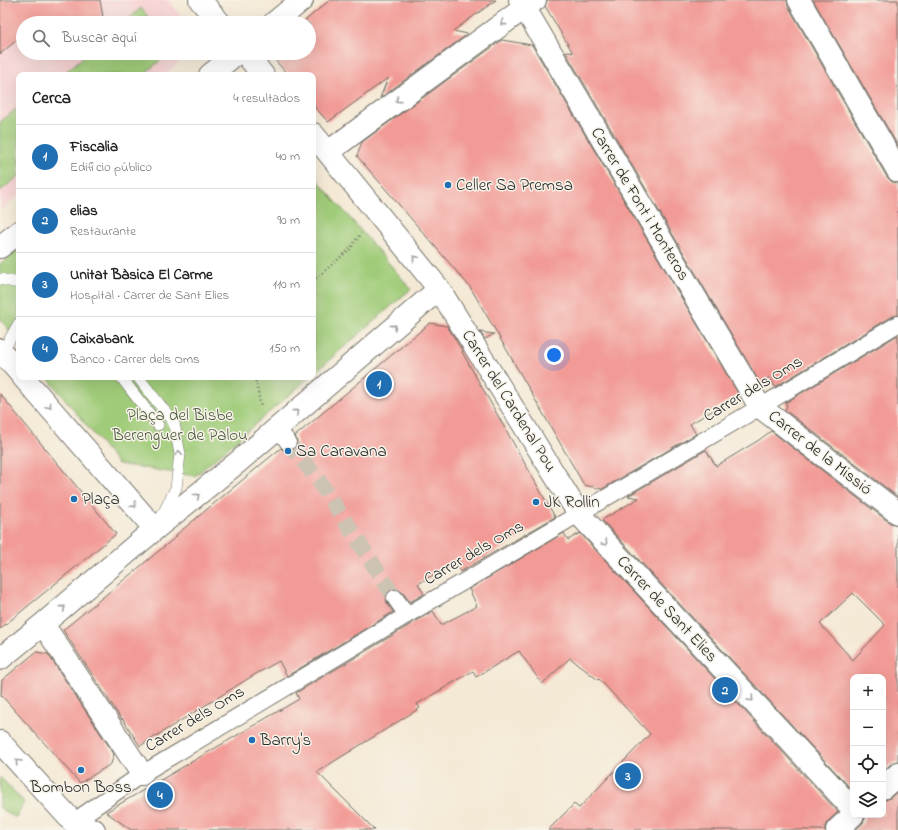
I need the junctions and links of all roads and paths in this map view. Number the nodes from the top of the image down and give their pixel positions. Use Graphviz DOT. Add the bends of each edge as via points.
graph roads {
  1 [pos="200,0"];
  2 [pos="302,0"];
  3 [pos="799,0"];
  4 [pos="526,3"];
  5 [pos="214,16"];
  6 [pos="283,16"];
  7 [pos="228,60"];
  8 [pos="251,60"];
  9 [pos="214,72"];
  10 [pos="261,72"];
  11 [pos="316,138"];
  12 [pos="328,152"];
  13 [pos="898,171"];
  14 [pos="376,211"];
  15 [pos="16,234"];
  16 [pos="0,247"];
  17 [pos="316,278"];
  18 [pos="0,279"];
  19 [pos="16,282"];
  20 [pos="439,289"];
  21 [pos="898,324"];
  22 [pos="16,328"];
  23 [pos="1,351"];
  24 [pos="16,368"];
  25 [pos="26,380"];
  26 [pos="123,380"];
  27 [pos="140,380"];
  28 [pos="760,407"];
  29 [pos="158,425"];
  30 [pos="898,513"];
  31 [pos="579,514"];
  32 [pos="155,529"];
  33 [pos="395,598"];
  34 [pos="407,615"];
  35 [pos="43,624"];
  36 [pos="0,659"];
  37 [pos="0,742"];
  38 [pos="142,774"];
  39 [pos="898,774"];
  40 [pos="886,785"];
  41 [pos="850,806"];
  42 [pos="850,818"];
  43 [pos="71,826"];
  44 [pos="94,830"];
  45 [pos="837,830"];
  1 -- 5 [label="street"];
  2 -- 6 [label="street"];
  3 -- 13 [label="street"];
  4 -- 12 [label="street, one-way"];
  4 -- 28 [label="street, Carrer de Font i Monteros"];
  7 -- 9 [label="street"];
  8 -- 10 [label="street"];
  11 -- 12 [label="street"];
  12 -- 14 [label="street"];
  14 -- 17 [label="path" via="350,249"];
  20 -- 14 [label="street, one-way"];
  15 -- 16 [label="street"];
  18 -- 19 [label="lane"];
  20 -- 31 [label="street, Carrer del Cardenal Pou"];
  32 -- 20 [label="street, one-way" via="238,462 282,435"];
  21 -- 28 [label="street, Carrer dels Oms"];
  22 -- 23 [label="lane"];
  23 -- 24 [label="street"];
  25 -- 32 [label="street, one-way"];
  26 -- 29 [label="lane"];
  32 -- 27 [label="lane, one-way" via="176,488 180,454 174,423"];
  28 -- 30 [label="street, Carrer de la Missió"];
  28 -- 31 [label="street, Carrer dels Oms"];
  31 -- 34 [label="street, Carrer dels Oms"];
  31 -- 41 [label="street, Carrer de Sant Elies, one-way"];
  35 -- 32 [label="street, one-way"];
  33 -- 34 [label="street"];
  34 -- 38 [label="street, Carrer dels Oms"];
  35 -- 36 [label="street"];
  35 -- 38 [label="street"];
  43 -- 37 [label="street, one-way"];
  38 -- 43 [label="street, Carrer dels Oms"];
  39 -- 40 [label="street"];
  42 -- 45 [label="street"];
  43 -- 44 [label="street"];
}
